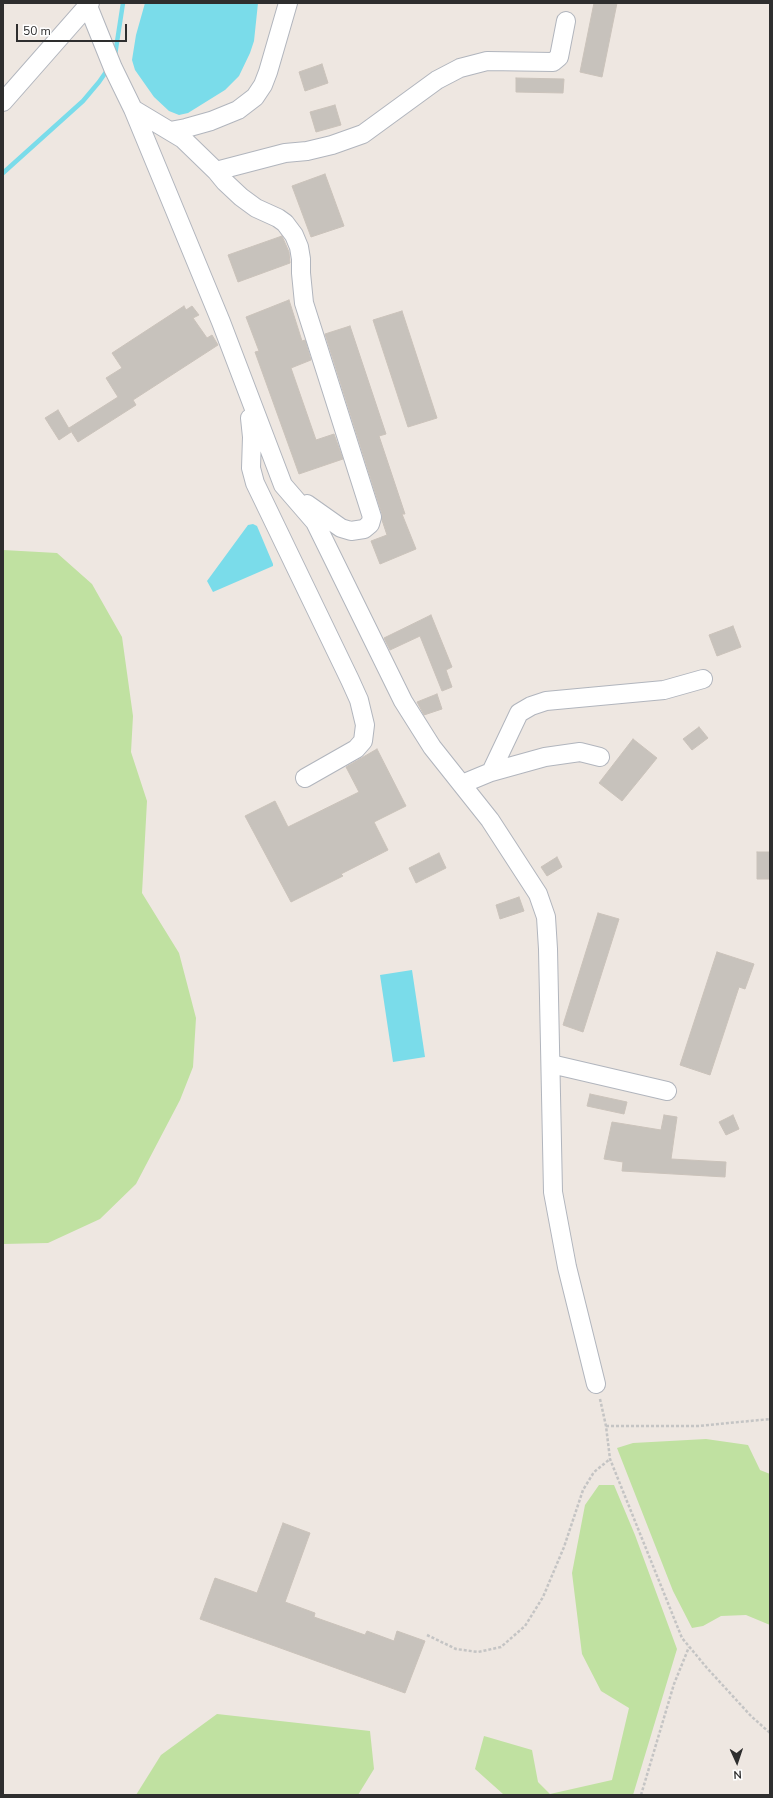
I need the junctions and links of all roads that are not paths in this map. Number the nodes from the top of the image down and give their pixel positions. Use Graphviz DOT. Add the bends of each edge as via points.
graph roads {
  1 [pos="288,3"];
  2 [pos="89,5"];
  3 [pos="566,21"];
  4 [pos="3,102"];
  5 [pos="133,109"];
  6 [pos="170,131"];
  7 [pos="216,171"];
  8 [pos="242,380"];
  9 [pos="291,495"];
  10 [pos="703,679"];
  11 [pos="600,757"];
  12 [pos="491,772"];
  13 [pos="306,778"];
  14 [pos="462,784"];
  15 [pos="551,1064"];
  16 [pos="667,1091"];
  17 [pos="596,1384"];
  1 -- 6 [label="street" via="268,72 255,97 238,110 210,121"];
  2 -- 4 [label="street"];
  2 -- 5 [label="street" via="110,60"];
  3 -- 7 [label="street" via="558,57 553,62 487,61 460,68 437,80 363,134 332,145 307,151 286,152"];
  5 -- 6 [label="street"];
  5 -- 8 [label="street" via="221,322"];
  6 -- 7 [label="street"];
  7 -- 9 [label="street" via="241,197 285,223 294,235 301,259 304,303 371,511 370,524 357,531 341,528"];
  8 -- 9 [label="street" via="283,485"];
  8 -- 13 [label="street" via="251,421 251,468 255,483 350,680 359,700 365,725 363,741 356,749"];
  9 -- 14 [label="street" via="315,522 404,701 432,747"];
  10 -- 12 [label="street" via="664,690 546,701 531,706 519,713"];
  11 -- 12 [label="street" via="580,752 545,757"];
  12 -- 14 [label="street"];
  14 -- 15 [label="street" via="490,820 538,894 546,917"];
  15 -- 16 [label="street"];
  15 -- 17 [label="street" via="553,1192 567,1267"];
}
